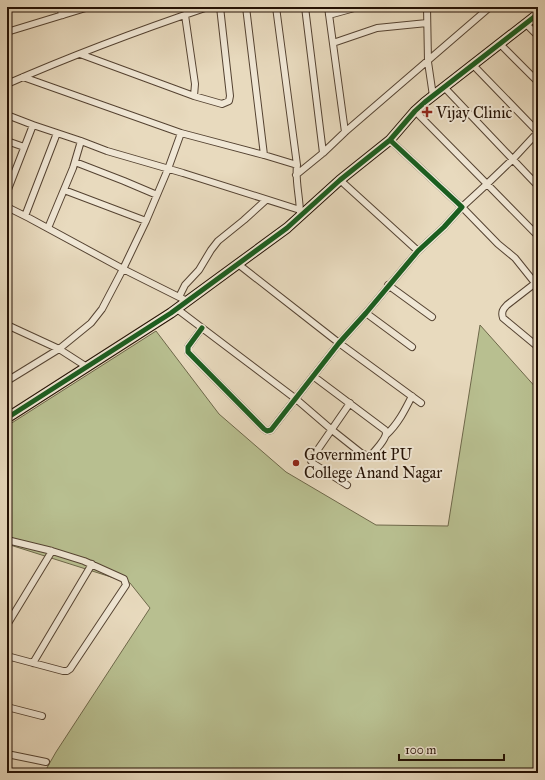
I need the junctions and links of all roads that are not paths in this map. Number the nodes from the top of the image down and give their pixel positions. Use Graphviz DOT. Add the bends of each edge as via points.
graph roads {
  1 [pos="59,7"];
  2 [pos="89,7"];
  3 [pos="208,7"];
  4 [pos="220,7"];
  5 [pos="246,7"];
  6 [pos="276,7"];
  7 [pos="305,7"];
  8 [pos="328,7"];
  9 [pos="358,7"];
  10 [pos="427,7"];
  11 [pos="490,7"];
  12 [pos="483,10"];
  13 [pos="538,14"];
  14 [pos="63,15"];
  15 [pos="185,15"];
  16 [pos="328,15"];
  17 [pos="426,23"];
  18 [pos="526,24"];
  19 [pos="7,32"];
  20 [pos="538,36"];
  21 [pos="333,44"];
  22 [pos="500,44"];
  23 [pos="80,54"];
  24 [pos="428,62"];
  25 [pos="474,65"];
  26 [pos="23,77"];
  27 [pos="538,82"];
  28 [pos="7,84"];
  29 [pos="444,87"];
  30 [pos="194,96"];
  31 [pos="433,96"];
  32 [pos="415,111"];
  33 [pos="7,115"];
  34 [pos="33,125"];
  35 [pos="345,132"];
  36 [pos="538,132"];
  37 [pos="57,133"];
  38 [pos="181,133"];
  39 [pos="390,140"];
  40 [pos="7,141"];
  41 [pos="81,141"];
  42 [pos="24,147"];
  43 [pos="322,153"];
  44 [pos="264,155"];
  45 [pos="513,159"];
  46 [pos="76,162"];
  47 [pos="297,165"];
  48 [pos="168,169"];
  49 [pos="296,175"];
  50 [pos="9,178"];
  51 [pos="340,180"];
  52 [pos="487,184"];
  53 [pos="538,186"];
  54 [pos="64,190"];
  55 [pos="7,192"];
  56 [pos="157,195"];
  57 [pos="266,200"];
  58 [pos="7,207"];
  59 [pos="462,207"];
  60 [pos="300,213"];
  61 [pos="25,216"];
  62 [pos="146,221"];
  63 [pos="48,228"];
  64 [pos="538,236"];
  65 [pos="418,251"];
  66 [pos="238,264"];
  67 [pos="123,269"];
  68 [pos="536,282"];
  69 [pos="388,285"];
  70 [pos="183,299"];
  71 [pos="177,309"];
  72 [pos="366,313"];
  73 [pos="432,317"];
  74 [pos="7,326"];
  75 [pos="202,328"];
  76 [pos="339,343"];
  77 [pos="412,347"];
  78 [pos="538,347"];
  79 [pos="59,348"];
  80 [pos="87,367"];
  81 [pos="313,376"];
  82 [pos="7,382"];
  83 [pos="412,396"];
  84 [pos="296,399"];
  85 [pos="350,403"];
  86 [pos="422,403"];
  87 [pos="7,418"];
  88 [pos="332,430"];
  89 [pos="386,435"];
  90 [pos="347,485"];
  91 [pos="7,540"];
  92 [pos="52,551"];
  93 [pos="92,564"];
  94 [pos="7,625"];
  95 [pos="7,656"];
  96 [pos="33,663"];
  97 [pos="7,707"];
  98 [pos="42,716"];
  99 [pos="7,754"];
  100 [pos="46,762"];
  1 -- 14 [label="street"];
  2 -- 14 [label="street"];
  3 -- 15 [label="street"];
  4 -- 30 [label="street" via="230,99 222,104"];
  5 -- 44 [label="street"];
  6 -- 47 [label="street"];
  7 -- 43 [label="street"];
  8 -- 16 [label="street"];
  9 -- 16 [label="street"];
  10 -- 17 [label="street"];
  11 -- 12 [label="street"];
  12 -- 24 [label="street"];
  13 -- 18 [label="street"];
  14 -- 19 [label="street"];
  15 -- 23 [label="street"];
  15 -- 30 [label="street" via="195,84"];
  16 -- 21 [label="street"];
  17 -- 21 [label="street" via="377,28"];
  17 -- 24 [label="street"];
  18 -- 20 [label="street"];
  18 -- 22 [label="street"];
  21 -- 35 [label="street"];
  22 -- 25 [label="street"];
  22 -- 27 [label="street"];
  23 -- 26 [label="street"];
  23 -- 30 [label="street"];
  24 -- 31 [label="street"];
  24 -- 35 [label="street"];
  25 -- 29 [label="street"];
  25 -- 36 [label="street"];
  26 -- 28 [label="street"];
  26 -- 38 [label="street"];
  29 -- 31 [label="street"];
  29 -- 45 [label="street"];
  31 -- 32 [label="street"];
  32 -- 39 [label="street"];
  32 -- 52 [label="street"];
  33 -- 34 [label="street"];
  34 -- 37 [label="street"];
  34 -- 42 [label="street"];
  35 -- 43 [label="street"];
  36 -- 45 [label="street"];
  37 -- 41 [label="street"];
  37 -- 61 [label="street"];
  38 -- 44 [label="street"];
  38 -- 48 [label="street"];
  39 -- 51 [label="street"];
  39 -- 59 [label="street"];
  40 -- 42 [label="street"];
  41 -- 46 [label="street"];
  41 -- 48 [label="street"];
  42 -- 50 [label="street"];
  43 -- 49 [label="street"];
  44 -- 47 [label="street"];
  45 -- 52 [label="street"];
  45 -- 53 [label="street"];
  46 -- 54 [label="street"];
  46 -- 56 [label="street"];
  47 -- 49 [label="street"];
  48 -- 56 [label="street"];
  48 -- 57 [label="street"];
  49 -- 60 [label="street"];
  50 -- 55 [label="street"];
  51 -- 60 [label="street"];
  51 -- 65 [label="street"];
  52 -- 59 [label="street"];
  52 -- 64 [label="street"];
  54 -- 62 [label="street"];
  54 -- 63 [label="street"];
  56 -- 62 [label="street"];
  57 -- 60 [label="street"];
  57 -- 70 [label="street" via="218,241 199,270 185,285"];
  58 -- 61 [label="street"];
  59 -- 65 [label="street"];
  59 -- 68 [label="street"];
  60 -- 66 [label="street" via="287,228"];
  61 -- 63 [label="street"];
  62 -- 67 [label="street"];
  63 -- 67 [label="street"];
  65 -- 69 [label="street"];
  66 -- 70 [label="street"];
  66 -- 76 [label="street"];
  67 -- 70 [label="street"];
  67 -- 79 [label="street" via="94,319"];
  68 -- 78 [label="street" via="507,305 502,315"];
  69 -- 72 [label="street"];
  69 -- 73 [label="street"];
  70 -- 71 [label="street"];
  71 -- 75 [label="street"];
  71 -- 80 [label="street"];
  72 -- 76 [label="street"];
  72 -- 77 [label="street"];
  74 -- 79 [label="street"];
  75 -- 84 [label="street"];
  75 -- 84 [label="street" via="188,347 188,352 264,429 271,430"];
  76 -- 81 [label="street"];
  76 -- 83 [label="street"];
  79 -- 80 [label="street"];
  79 -- 82 [label="street"];
  80 -- 87 [label="street"];
  81 -- 84 [label="street"];
  81 -- 85 [label="street"];
  83 -- 86 [label="street"];
  83 -- 89 [label="street" via="402,416"];
  84 -- 88 [label="street"];
  85 -- 88 [label="street"];
  85 -- 89 [label="street" via="385,430"];
  88 -- 89 [label="street" via="368,456"];
  88 -- 90 [label="street" via="311,461"];
  91 -- 92 [label="street"];
  92 -- 93 [label="street"];
  92 -- 94 [label="street"];
  93 -- 96 [label="street"];
  93 -- 96 [label="street" via="124,579 126,585 67,671"];
  95 -- 96 [label="street"];
  97 -- 98 [label="street"];
  99 -- 100 [label="street"];
}
